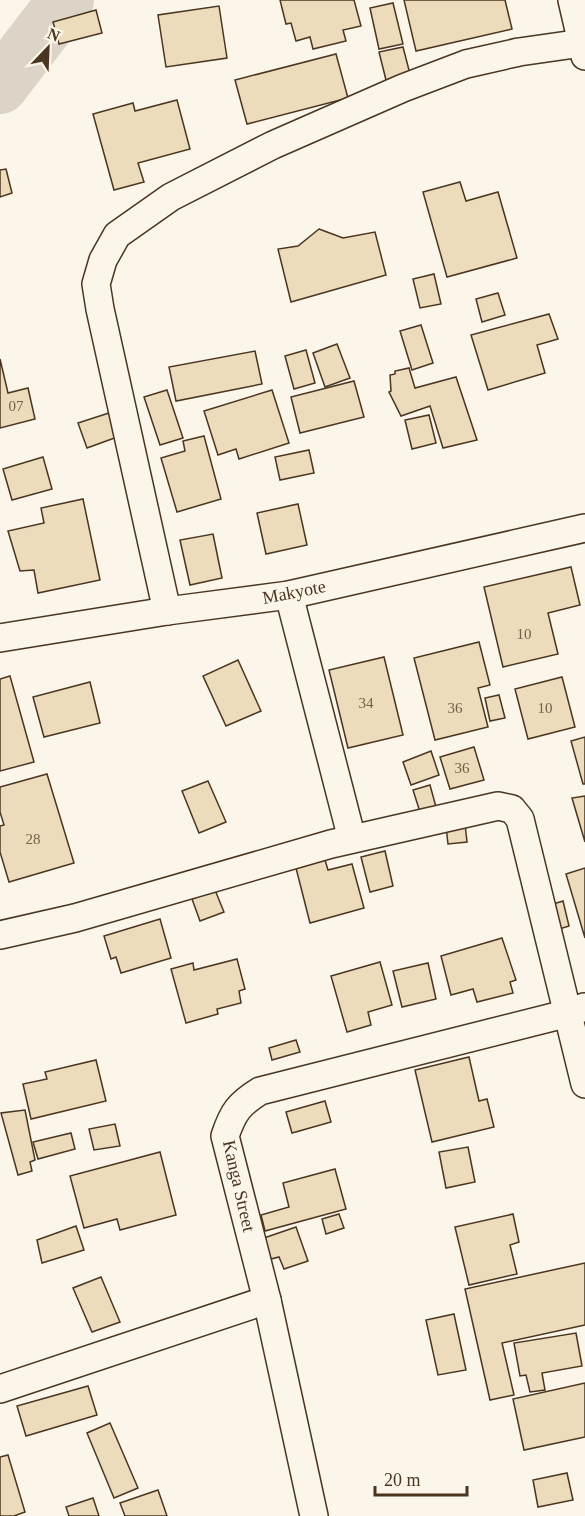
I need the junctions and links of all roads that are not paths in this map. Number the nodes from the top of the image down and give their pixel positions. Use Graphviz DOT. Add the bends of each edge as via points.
graph roads {
  1 [pos="572,0"];
  2 [pos="583,49"];
  3 [pos="585,528"];
  4 [pos="289,595"];
  5 [pos="167,611"];
  6 [pos="0,638"];
  7 [pos="352,839"];
  8 [pos="0,935"];
  9 [pos="577,1010"];
  10 [pos="585,1084"];
  11 [pos="267,1300"];
  12 [pos="0,1389"];
  13 [pos="314,1516"];
  1 -- 2 [label="street"];
  2 -- 5 [label="street" via="519,52 466,64 362,105 222,169 171,197 117,235 96,284"];
  3 -- 4 [label="street, Makyote"];
  4 -- 5 [label="street, Makyote"];
  4 -- 7 [label="street"];
  5 -- 6 [label="street, Makyote"];
  7 -- 8 [label="street" via="75,918"];
  7 -- 9 [label="street" via="498,806 512,809 520,819"];
  9 -- 10 [label="street"];
  9 -- 11 [label="street, Kanga Street" via="260,1091 244,1101 232,1115 225,1136"];
  11 -- 12 [label="street"];
  11 -- 13 [label="street, Kanga Street"];
}
